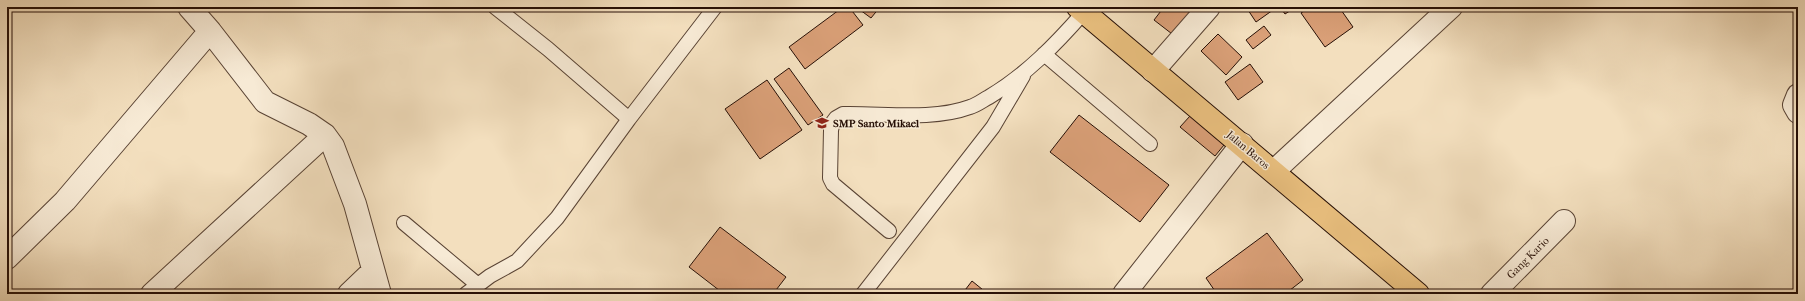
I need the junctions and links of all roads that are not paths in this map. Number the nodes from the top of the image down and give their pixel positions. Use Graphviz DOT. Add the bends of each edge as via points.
graph roads {
  1 [pos="189,7"];
  2 [pos="494,7"];
  3 [pos="715,7"];
  4 [pos="1209,7"];
  5 [pos="1451,7"];
  6 [pos="1081,10"];
  7 [pos="210,31"];
  8 [pos="1044,54"];
  9 [pos="1153,71"];
  10 [pos="1026,72"];
  11 [pos="1798,95"];
  12 [pos="1798,112"];
  13 [pos="628,119"];
  14 [pos="325,135"];
  15 [pos="1150,144"];
  16 [pos="1242,144"];
  17 [pos="1274,171"];
  18 [pos="1564,221"];
  19 [pos="404,223"];
  20 [pos="889,231"];
  21 [pos="7,258"];
  22 [pos="373,271"];
  23 [pos="478,285"];
  24 [pos="152,294"];
  25 [pos="350,294"];
  26 [pos="380,294"];
  27 [pos="466,294"];
  28 [pos="863,294"];
  29 [pos="1124,294"];
  30 [pos="1418,294"];
  31 [pos="1492,294"];
  1 -- 7 [label="street"];
  2 -- 13 [label="lane" via="548,49"];
  3 -- 13 [label="lane"];
  4 -- 9 [label="street"];
  5 -- 17 [label="street"];
  6 -- 8 [label="lane" via="1062,37"];
  6 -- 9 [label="main road, Jalan Baros"];
  7 -- 14 [label="street" via="265,102 310,124"];
  7 -- 21 [label="street" via="65,201"];
  8 -- 10 [label="lane"];
  8 -- 15 [label="lane"];
  9 -- 16 [label="main road, Jalan Baros"];
  10 -- 20 [label="lane" via="971,107 938,113 903,115 843,114 836,118 831,130 830,178 833,184"];
  10 -- 28 [label="lane" via="993,126"];
  11 -- 12 [label="street" via="1794,105"];
  13 -- 23 [label="lane" via="557,218 517,261"];
  14 -- 22 [label="street" via="333,146 348,182"];
  14 -- 24 [label="street"];
  16 -- 17 [label="main road, Jalan Baros"];
  16 -- 29 [label="street"];
  17 -- 30 [label="main road, Jalan Baros"];
  18 -- 31 [label="street, Gang Kario"];
  19 -- 23 [label="lane"];
  22 -- 25 [label="street"];
  22 -- 26 [label="street"];
  23 -- 27 [label="lane"];
}
